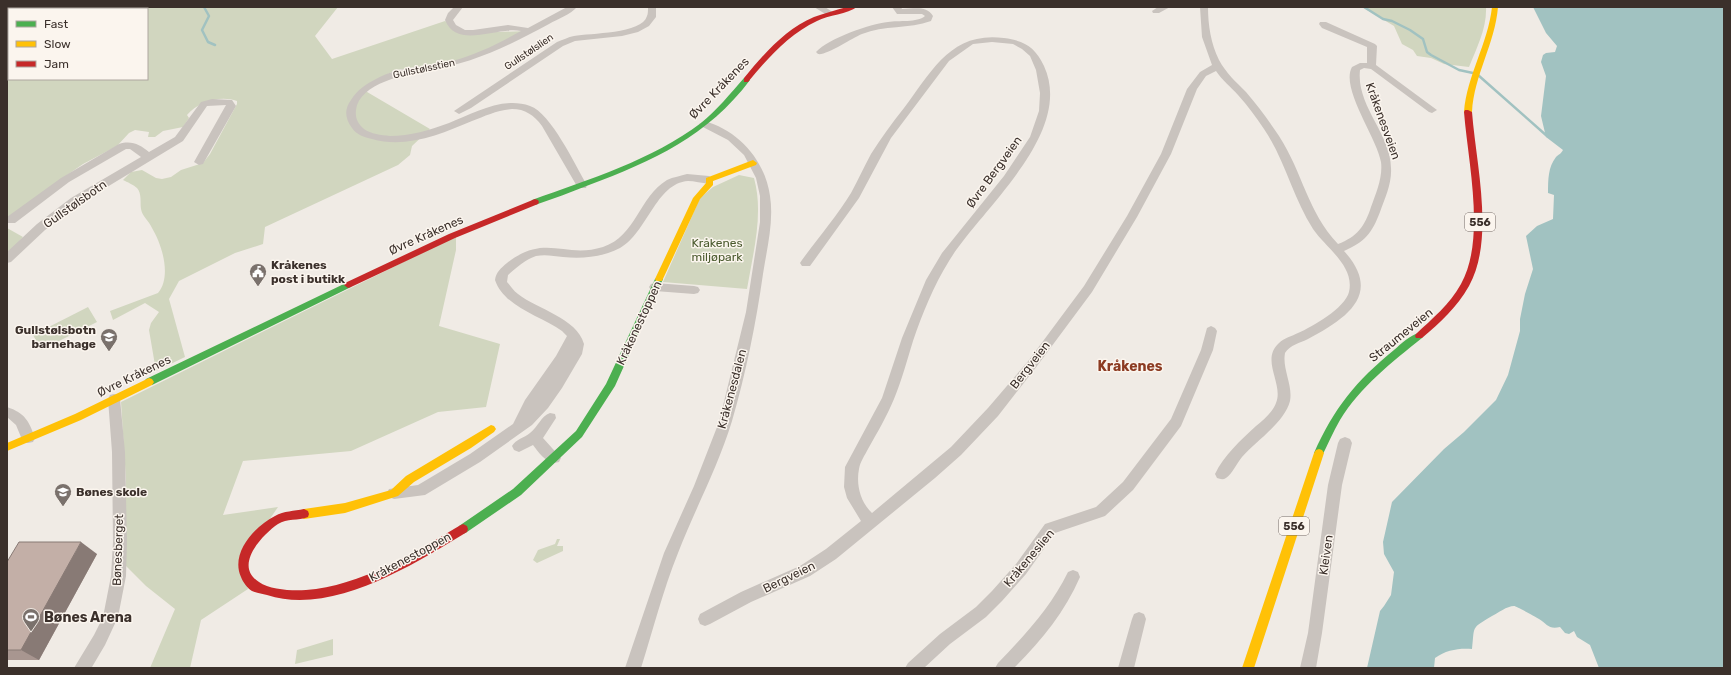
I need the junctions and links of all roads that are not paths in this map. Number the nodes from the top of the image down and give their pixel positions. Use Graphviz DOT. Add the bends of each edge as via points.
graph roads {
  1 [pos="459,7"];
  2 [pos="574,7"];
  3 [pos="652,7"];
  4 [pos="818,7"];
  5 [pos="854,7"];
  6 [pos="896,7"];
  7 [pos="1166,7"];
  8 [pos="1204,7"];
  9 [pos="1495,7"];
  10 [pos="1156,11"];
  11 [pos="830,13"];
  12 [pos="1323,24"];
  13 [pos="528,31"];
  14 [pos="821,52"];
  15 [pos="1217,66"];
  16 [pos="1371,66"];
  17 [pos="1432,110"];
  18 [pos="459,111"];
  19 [pos="704,124"];
  20 [pos="148,157"];
  21 [pos="199,162"];
  22 [pos="753,163"];
  23 [pos="709,180"];
  24 [pos="582,185"];
  25 [pos="11,220"];
  26 [pos="1337,249"];
  27 [pos="7,259"];
  28 [pos="806,264"];
  29 [pos="655,288"];
  30 [pos="694,290"];
  31 [pos="1211,331"];
  32 [pos="114,399"];
  33 [pos="7,412"];
  34 [pos="550,418"];
  35 [pos="491,428"];
  36 [pos="535,437"];
  37 [pos="28,438"];
  38 [pos="1345,443"];
  39 [pos="519,446"];
  40 [pos="7,447"];
  41 [pos="554,458"];
  42 [pos="1222,474"];
  43 [pos="394,493"];
  44 [pos="872,521"];
  45 [pos="1073,578"];
  46 [pos="705,619"];
  47 [pos="1139,619"];
  48 [pos="82,668"];
  49 [pos="633,668"];
  50 [pos="913,668"];
  51 [pos="1002,668"];
  52 [pos="1126,668"];
  53 [pos="1248,668"];
  54 [pos="1308,668"];
  1 -- 13 [label="street" via="449,20 452,28 462,32 473,33 514,27"];
  2 -- 13 [label="street, Gullstølslien"];
  3 -- 18 [label="street, Gullstølslien" via="653,14 650,19 637,30 585,36 562,43"];
  4 -- 11 [label="street"];
  5 -- 11 [label="main road, Øvre Kråkenes"];
  6 -- 14 [label="street" via="900,12 923,11 929,16 920,22 874,27"];
  7 -- 10 [label="street"];
  8 -- 15 [label="street" via="1205,32"];
  9 -- 53 [label="main road, Straumeveien / 556" via="1491,39 1468,99 1480,223 1474,269 1452,306 1433,325 1364,381 1331,426 1314,467"];
  11 -- 19 [label="main road, Øvre Kråkenes" via="794,31 773,48"];
  12 -- 16 [label="street, Kråkenesveien" via="1372,46"];
  13 -- 24 [label="street, Gullstølsstien" via="462,61 382,78 360,94 352,106 350,116 362,133 376,139 389,140 410,139 500,107 527,108 538,114 546,124"];
  15 -- 26 [label="street" via="1245,96 1270,129 1284,154 1311,217 1321,233"];
  15 -- 44 [label="street, Bergveien" via="1203,74 1192,88 1166,154 1136,210 1088,289 1041,352 993,412 956,451"];
  16 -- 17 [label="street, Kråkenesveien"];
  16 -- 26 [label="street, Kråkenesveien" via="1356,68 1354,78 1365,112 1386,159 1386,176 1366,232 1359,239"];
  19 -- 22 [label="street, Kråkenesdalen" via="732,138 742,146"];
  19 -- 24 [label="main road, Øvre Kråkenes" via="621,170"];
  20 -- 21 [label="street, Gullstølsbotn" via="179,139 204,104 229,102 231,106"];
  20 -- 25 [label="street, Gullstølsbotn" via="136,147 123,146 85,166"];
  20 -- 27 [label="street, Gullstølsbotn" via="75,201 41,227"];
  22 -- 23 [label="main road, Kråkenestoppen"];
  22 -- 49 [label="street, Kråkenesdalen" via="761,178 765,196 765,222 752,312 725,422 701,486 671,553"];
  23 -- 29 [label="main road, Kråkenestoppen" via="710,183 697,198"];
  23 -- 43 [label="street, Kråkenestoppen" via="685,177 664,186 656,194 634,230 610,248 587,254 536,252 513,264 503,273 502,282 513,297 546,315 577,339 579,347 576,354 529,421 420,492"];
  24 -- 32 [label="main road, Øvre Kråkenes" via="452,236"];
  26 -- 42 [label="street" via="1354,277 1353,298 1334,317 1280,349 1278,360 1284,394 1283,404 1241,448"];
  28 -- 44 [label="street, Øvre Bergveien" via="855,195 887,136 946,59 970,42 992,38 1015,42 1034,55 1039,63 1045,93 1044,110 1035,137 1008,178 946,256 932,280 911,331 888,399 852,467 851,487 854,498"];
  29 -- 30 [label="street"];
  29 -- 41 [label="main road, Kråkenestoppen" via="610,386 578,434"];
  31 -- 50 [label="street, Kråkeneslien" via="1205,355 1176,422 1128,486 1100,512 1050,528 1021,569 997,596"];
  32 -- 37 [label="main road, Øvre Kråkenes"];
  32 -- 48 [label="street, Bønesberget" via="120,502 116,594 104,630"];
  33 -- 37 [label="street" via="23,424"];
  34 -- 36 [label="street"];
  35 -- 43 [label="main road, Kråkenestoppen" via="468,445 410,479"];
  36 -- 39 [label="street"];
  36 -- 41 [label="street"];
  37 -- 40 [label="main road, Øvre Kråkenes"];
  38 -- 54 [label="street, Kleiven" via="1335,485"];
  41 -- 43 [label="main road, Kråkenestoppen" via="517,492 488,513 442,542 367,580 331,591 294,596 255,587 246,577 243,562 251,544 280,518 345,508"];
  44 -- 46 [label="street, Bergveien" via="810,568"];
  45 -- 51 [label="street" via="1054,612"];
  47 -- 52 [label="street"];
}
